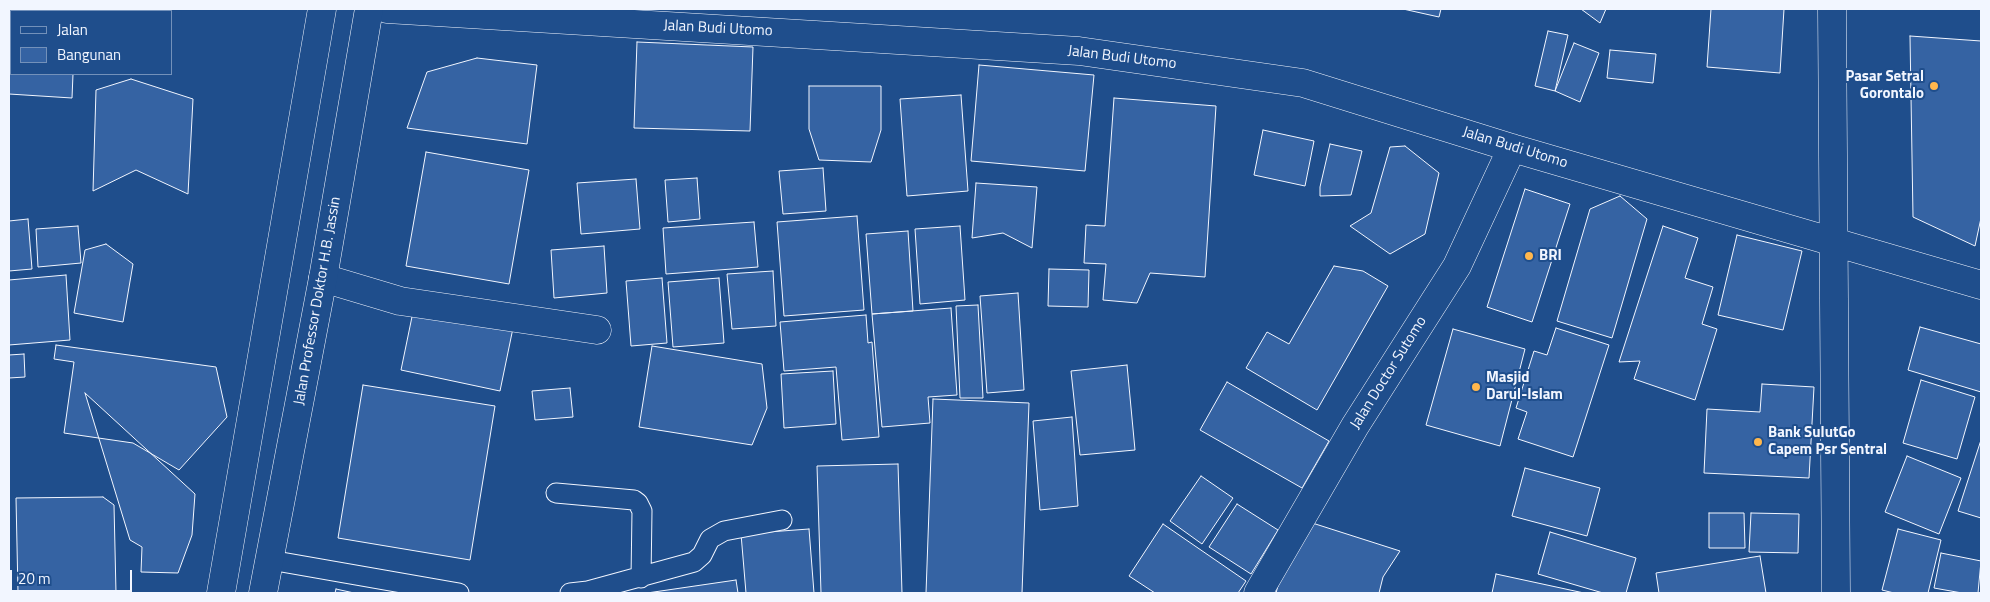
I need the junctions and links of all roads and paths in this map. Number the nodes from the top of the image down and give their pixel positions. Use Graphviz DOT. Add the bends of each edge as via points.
graph roads {
  1 [pos="322,9"];
  2 [pos="369,9"];
  3 [pos="387,9"];
  4 [pos="1832,9"];
  5 [pos="1512,148"];
  6 [pos="1834,241"];
  7 [pos="323,278"];
  8 [pos="1981,286"];
  9 [pos="597,330"];
  10 [pos="556,493"];
  11 [pos="782,520"];
  12 [pos="226,562"];
  13 [pos="269,564"];
  14 [pos="640,578"];
  15 [pos="221,593"];
  16 [pos="263,593"];
  17 [pos="459,593"];
  18 [pos="570,593"];
  19 [pos="1258,593"];
  20 [pos="1836,593"];
  1 -- 12 [label="main road"];
  2 -- 7 [label="main road, Jalan Professor Doktor H.B. Jassin"];
  3 -- 5 [label="main road, Jalan Budi Utomo" via="1079,51 1304,83"];
  4 -- 6 [label="main road"];
  5 -- 6 [label="main road, Jalan Budi Utomo"];
  5 -- 19 [label="main road, Jalan Doctor Sutomo" via="1457,266 1355,426"];
  6 -- 8 [label="main road, Jalan Budi Utomo"];
  6 -- 20 [label="main road"];
  7 -- 9 [label="main road" via="400,300"];
  7 -- 13 [label="main road, Jalan Professor Doktor H.B. Jassin"];
  10 -- 14 [label="lane" via="638,503 642,511"];
  11 -- 14 [label="lane" via="724,531 710,539 702,555 694,562"];
  12 -- 13 [label="main road"];
  12 -- 15 [label="main road"];
  13 -- 16 [label="main road, Jalan Professor Doktor H.B. Jassin"];
  13 -- 17 [label="lane"];
  14 -- 18 [label="lane"];
}
